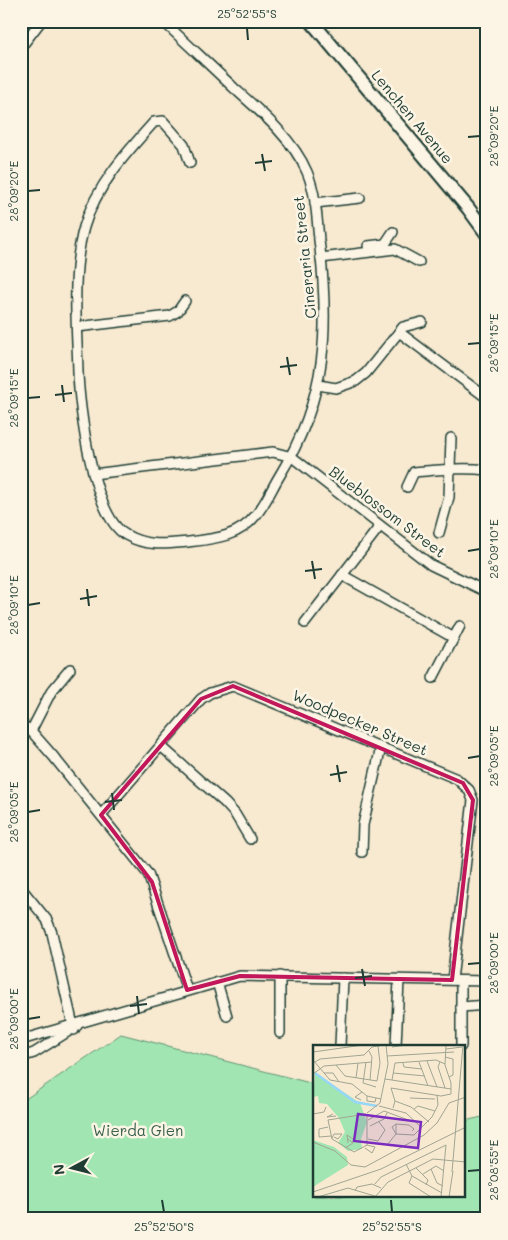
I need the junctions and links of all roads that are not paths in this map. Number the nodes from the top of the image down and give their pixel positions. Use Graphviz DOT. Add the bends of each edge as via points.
graph roads {
  1 [pos="41,21"];
  2 [pos="163,21"];
  3 [pos="311,21"];
  4 [pos="21,47"];
  5 [pos="190,163"];
  6 [pos="360,198"];
  7 [pos="315,203"];
  8 [pos="394,232"];
  9 [pos="487,234"];
  10 [pos="321,255"];
  11 [pos="419,262"];
  12 [pos="186,301"];
  13 [pos="422,322"];
  14 [pos="77,327"];
  15 [pos="399,332"];
  16 [pos="318,385"];
  17 [pos="487,398"];
  18 [pos="450,438"];
  19 [pos="273,452"];
  20 [pos="292,457"];
  21 [pos="449,470"];
  22 [pos="487,470"];
  23 [pos="282,472"];
  24 [pos="93,474"];
  25 [pos="407,487"];
  26 [pos="380,526"];
  27 [pos="440,533"];
  28 [pos="342,575"];
  29 [pos="487,592"];
  30 [pos="305,623"];
  31 [pos="460,626"];
  32 [pos="454,638"];
  33 [pos="70,669"];
  34 [pos="433,678"];
  35 [pos="21,724"];
  36 [pos="31,731"];
  37 [pos="162,747"];
  38 [pos="381,747"];
  39 [pos="101,815"];
  40 [pos="250,839"];
  41 [pos="362,852"];
  42 [pos="21,888"];
  43 [pos="280,976"];
  44 [pos="343,978"];
  45 [pos="399,980"];
  46 [pos="457,980"];
  47 [pos="487,981"];
  48 [pos="217,982"];
  49 [pos="187,990"];
  50 [pos="487,1005"];
  51 [pos="462,1007"];
  52 [pos="227,1016"];
  53 [pos="75,1025"];
  54 [pos="280,1033"];
  55 [pos="21,1040"];
  56 [pos="340,1045"];
  57 [pos="396,1045"];
  58 [pos="461,1045"];
  59 [pos="21,1058"];
  1 -- 4 [label="street"];
  2 -- 7 [label="street, Cineraria Street" via="263,114 291,145 307,170"];
  3 -- 9 [label="main road, Lenchen Avenue"];
  5 -- 14 [label="street, Cineraria Street" via="182,141 163,121 157,120 114,168 84,225 78,268"];
  6 -- 7 [label="street"];
  7 -- 10 [label="street, Cineraria Street"];
  8 -- 10 [label="street" via="384,244"];
  10 -- 11 [label="street" via="395,249"];
  10 -- 16 [label="street, Cineraria Street" via="326,322"];
  12 -- 14 [label="street" via="170,316"];
  13 -- 15 [label="street" via="406,325"];
  14 -- 24 [label="street, Cineraria Street" via="79,402"];
  15 -- 16 [label="street" via="356,382 336,388"];
  15 -- 17 [label="street"];
  16 -- 20 [label="street, Cineraria Street"];
  18 -- 21 [label="street"];
  19 -- 20 [label="street, Blueblossom Street"];
  19 -- 23 [label="street"];
  19 -- 24 [label="street, Blueblossom Street"];
  20 -- 23 [label="street, Cineraria Street"];
  20 -- 26 [label="street, Blueblossom Street"];
  21 -- 22 [label="street" via="465,467"];
  21 -- 25 [label="street" via="414,472"];
  21 -- 27 [label="street" via="449,497"];
  23 -- 24 [label="street, Cineraria Street" via="256,516 233,534 159,545 124,534 114,524"];
  26 -- 28 [label="street"];
  26 -- 29 [label="street, Blueblossom Street" via="431,565"];
  28 -- 30 [label="street"];
  28 -- 32 [label="street"];
  31 -- 32 [label="street"];
  32 -- 34 [label="street"];
  33 -- 36 [label="street" via="51,692"];
  35 -- 36 [label="street"];
  36 -- 39 [label="street"];
  37 -- 38 [label="street, Woodpecker Street" via="201,699 215,690 233,686"];
  37 -- 39 [label="street, Woodpecker Street"];
  37 -- 40 [label="street" via="225,803"];
  38 -- 41 [label="street" via="362,825"];
  38 -- 46 [label="street, Woodpecker Street" via="457,779 469,790 473,800"];
  39 -- 49 [label="street" via="152,882"];
  42 -- 53 [label="street" via="47,920"];
  43 -- 44 [label="street"];
  43 -- 48 [label="street" via="240,976"];
  43 -- 54 [label="street"];
  44 -- 45 [label="street"];
  44 -- 56 [label="street"];
  45 -- 46 [label="street"];
  45 -- 57 [label="street"];
  46 -- 47 [label="street"];
  46 -- 51 [label="street, Woodpecker Street"];
  48 -- 49 [label="street"];
  48 -- 52 [label="street"];
  49 -- 53 [label="street"];
  50 -- 51 [label="street"];
  51 -- 58 [label="street, Woodpecker Street"];
  53 -- 55 [label="street"];
  53 -- 59 [label="street" via="34,1053"];
}
